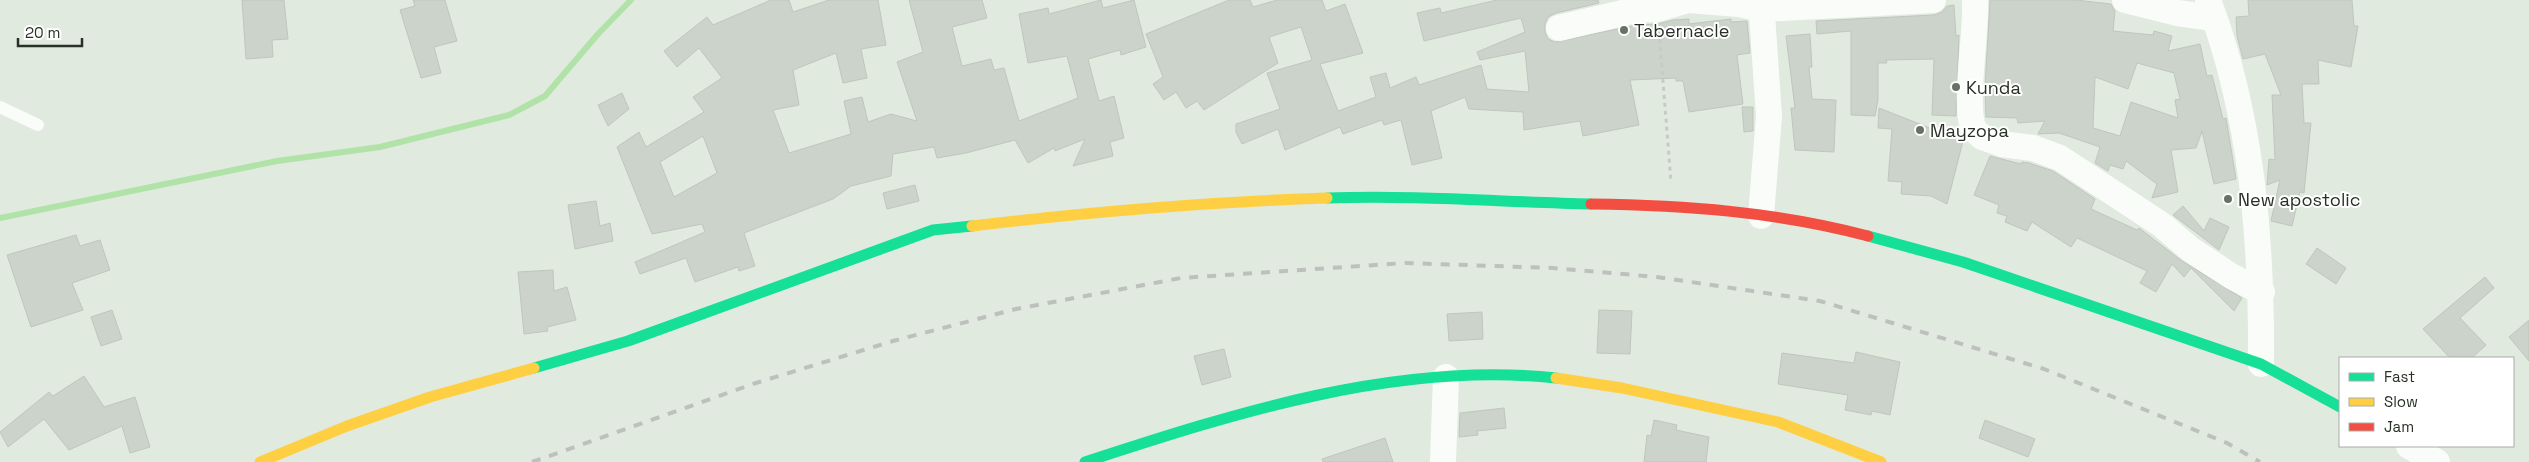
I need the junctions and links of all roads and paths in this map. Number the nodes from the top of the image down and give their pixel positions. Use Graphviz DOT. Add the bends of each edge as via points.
graph roads {
  1 [pos="1933,0"];
  2 [pos="1975,0"];
  3 [pos="2125,0"];
  4 [pos="1761,5"];
  5 [pos="1657,9"];
  6 [pos="2211,9"];
  7 [pos="1559,28"];
  8 [pos="0,107"];
  9 [pos="38,125"];
  10 [pos="1672,205"];
  11 [pos="1761,216"];
  12 [pos="2262,292"];
  13 [pos="2261,364"];
  14 [pos="1446,377"];
  15 [pos="2339,406"];
  16 [pos="2411,447"];
  17 [pos="260,462"];
  18 [pos="1086,462"];
  19 [pos="1443,462"];
  20 [pos="1881,462"];
  21 [pos="2437,462"];
  1 -- 4 [label="street"];
  2 -- 12 [label="street" via="1970,103 1974,130 1982,137 2002,144 2033,148 2060,158 2162,225 2190,249"];
  3 -- 6 [label="street" via="2178,13"];
  4 -- 5 [label="street" via="1688,0"];
  4 -- 11 [label="street" via="1769,116"];
  5 -- 7 [label="street" via="1634,10"];
  5 -- 10 [label="path"];
  6 -- 12 [label="street" via="2245,132"];
  8 -- 9 [label="lane"];
  10 -- 11 [label="street"];
  10 -- 17 [label="street" via="1493,202 1380,196 1243,201 934,230 628,342 430,396"];
  11 -- 13 [label="street" via="1855,234 1963,262"];
  12 -- 13 [label="street"];
  13 -- 15 [label="street"];
  14 -- 18 [label="street" via="1272,407 1176,431"];
  14 -- 19 [label="street"];
  14 -- 20 [label="street" via="1562,378 1656,394 1779,423"];
  16 -- 21 [label="street"];
}
